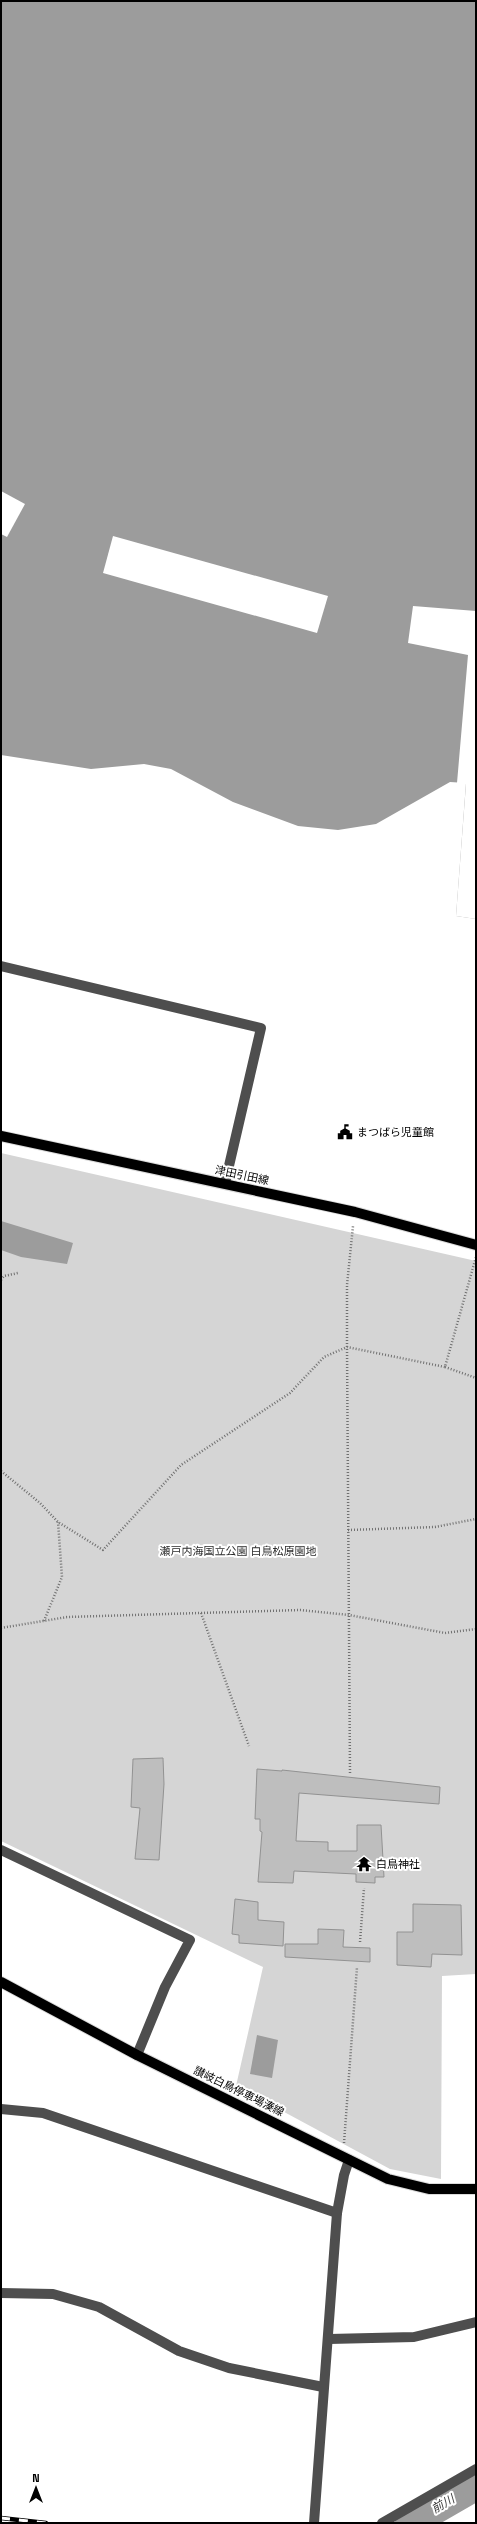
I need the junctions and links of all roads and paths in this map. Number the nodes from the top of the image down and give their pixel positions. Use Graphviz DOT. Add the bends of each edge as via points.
graph roads {
  1 [pos="1,966"];
  2 [pos="1,1136"];
  3 [pos="225,1183"];
  4 [pos="355,1212"];
  5 [pos="476,1245"];
  6 [pos="476,1257"];
  7 [pos="18,1273"];
  8 [pos="1,1280"];
  9 [pos="347,1347"];
  10 [pos="445,1367"];
  11 [pos="476,1378"];
  12 [pos="1,1471"];
  13 [pos="476,1519"];
  14 [pos="58,1522"];
  15 [pos="348,1530"];
  16 [pos="202,1613"];
  17 [pos="349,1615"];
  18 [pos="44,1621"];
  19 [pos="1,1628"];
  20 [pos="476,1629"];
  21 [pos="249,1746"];
  22 [pos="350,1773"];
  23 [pos="1,1850"];
  24 [pos="364,1888"];
  25 [pos="360,1942"];
  26 [pos="357,1967"];
  27 [pos="1,1982"];
  28 [pos="136,2055"];
  29 [pos="1,2109"];
  30 [pos="346,2157"];
  31 [pos="476,2189"];
  32 [pos="337,2213"];
  33 [pos="1,2293"];
  34 [pos="476,2322"];
  35 [pos="329,2339"];
  36 [pos="323,2387"];
  37 [pos="476,2469"];
  38 [pos="314,2523"];
  39 [pos="382,2523"];
  1 -- 3 [label="street" via="261,1028"];
  2 -- 3 [label="main road, 津田引田線"];
  3 -- 4 [label="main road, 津田引田線"];
  4 -- 5 [label="main road, 津田引田線"];
  4 -- 9 [label="path" via="347,1284"];
  6 -- 10 [label="path"];
  7 -- 8 [label="path" via="4,1276"];
  9 -- 10 [label="path"];
  9 -- 14 [label="path" via="324,1357 290,1393 181,1465 103,1550"];
  9 -- 15 [label="path"];
  10 -- 11 [label="path"];
  12 -- 14 [label="path" via="40,1503"];
  13 -- 15 [label="path" via="435,1527"];
  14 -- 18 [label="path" via="62,1577"];
  15 -- 17 [label="path"];
  16 -- 17 [label="path" via="300,1610"];
  16 -- 18 [label="path"];
  16 -- 21 [label="path"];
  17 -- 20 [label="path" via="445,1633"];
  17 -- 22 [label="path"];
  18 -- 19 [label="path"];
  23 -- 28 [label="street" via="190,1940 165,1987"];
  24 -- 25 [label="path"];
  26 -- 30 [label="path"];
  27 -- 28 [label="main road, 讃岐白鳥停車場湊線"];
  28 -- 30 [label="main road, 讃岐白鳥停車場湊線"];
  29 -- 32 [label="street" via="43,2113"];
  30 -- 31 [label="main road, 讃岐白鳥停車場湊線" via="388,2179 429,2189"];
  30 -- 32 [label="street"];
  32 -- 35 [label="street"];
  33 -- 36 [label="street" via="53,2294 99,2307 178,2351 230,2368"];
  34 -- 35 [label="street" via="414,2337"];
  35 -- 36 [label="street"];
  36 -- 38 [label="street"];
  37 -- 39 [label="street"];
}
